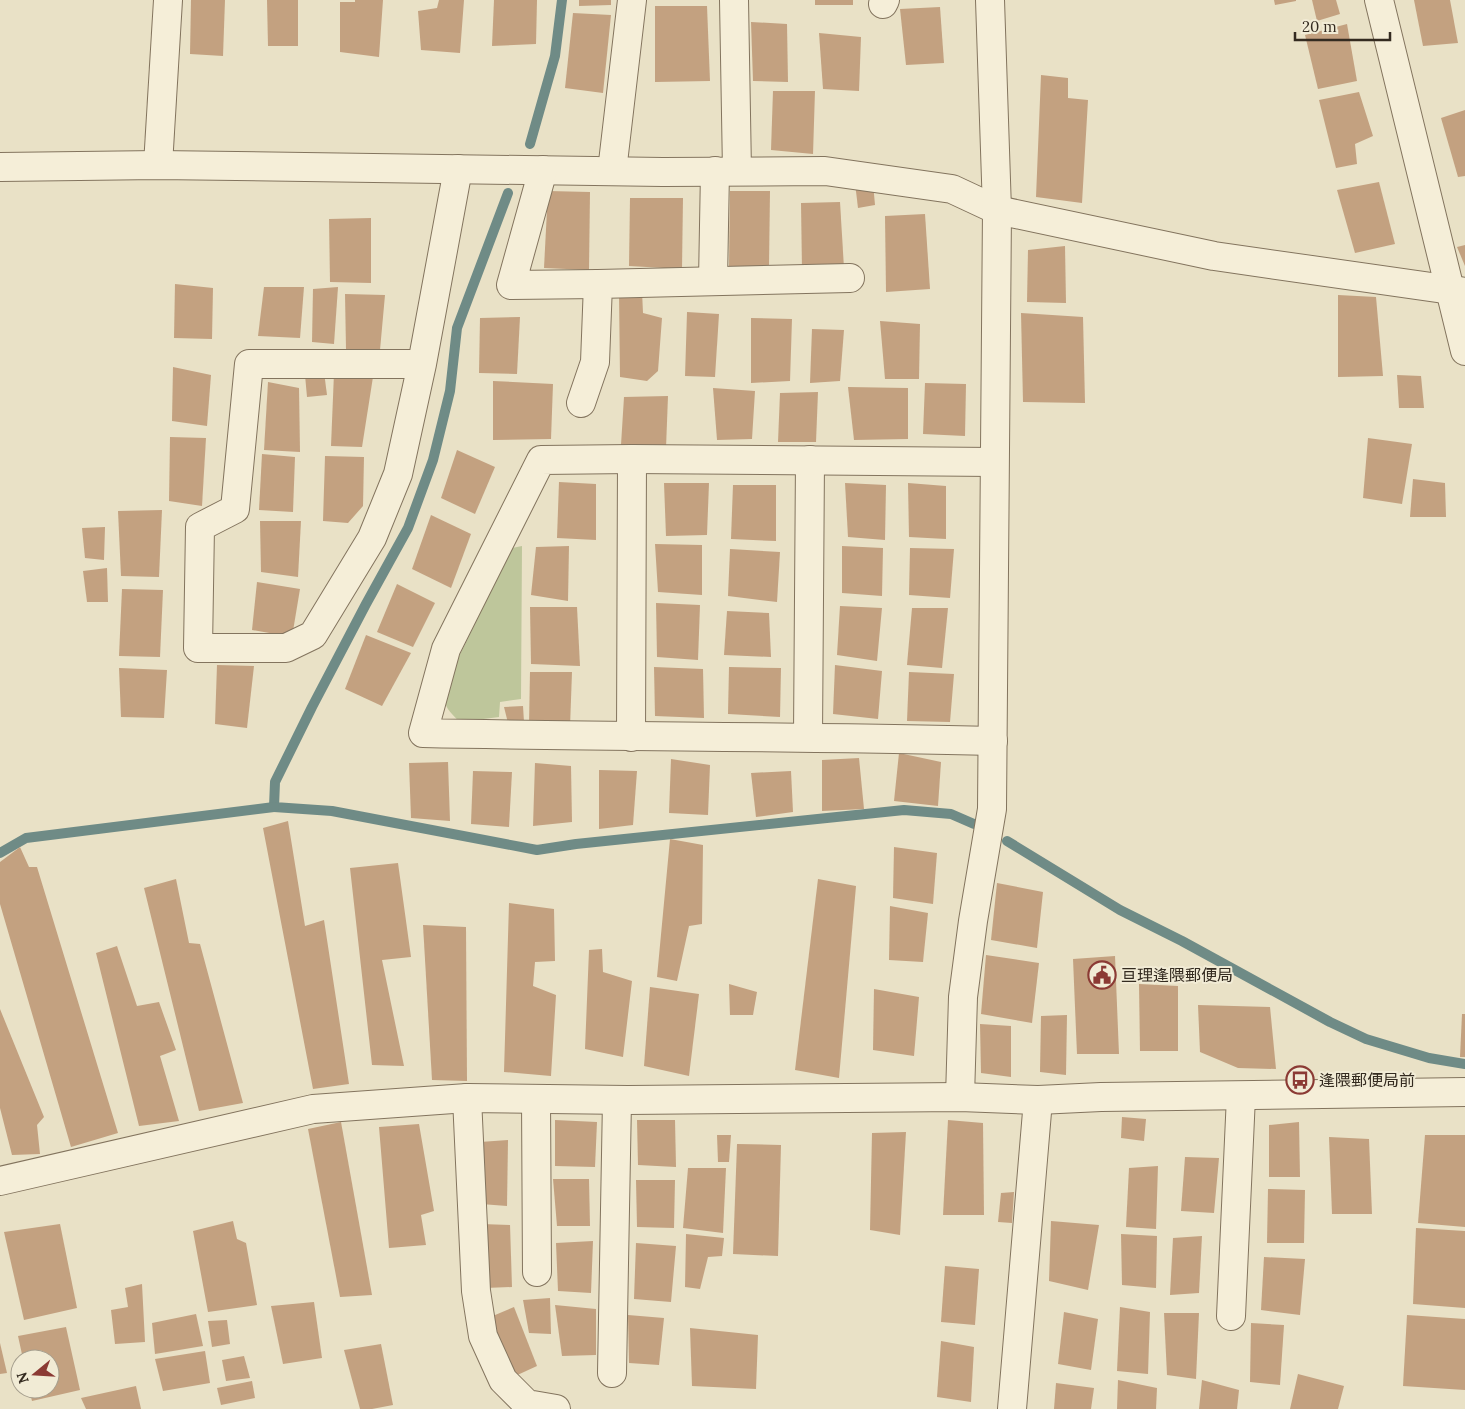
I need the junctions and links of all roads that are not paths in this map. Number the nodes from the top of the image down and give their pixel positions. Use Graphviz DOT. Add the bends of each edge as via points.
graph roads {
  1 [pos="168,0"];
  2 [pos="632,0"];
  3 [pos="734,0"];
  4 [pos="990,0"];
  5 [pos="1379,0"];
  6 [pos="158,165"];
  7 [pos="0,167"];
  8 [pos="458,169"];
  9 [pos="543,170"];
  10 [pos="612,171"];
  11 [pos="726,172"];
  12 [pos="997,210"];
  13 [pos="850,278"];
  14 [pos="713,281"];
  15 [pos="598,284"];
  16 [pos="1457,290"];
  17 [pos="1465,351"];
  18 [pos="422,364"];
  19 [pos="581,403"];
  20 [pos="632,459"];
  21 [pos="810,460"];
  22 [pos="994,462"];
  23 [pos="808,736"];
  24 [pos="631,737"];
  25 [pos="993,741"];
  26 [pos="1465,1092"];
  27 [pos="1241,1096"];
  28 [pos="960,1097"];
  29 [pos="467,1098"];
  30 [pos="536,1099"];
  31 [pos="617,1100"];
  32 [pos="1038,1100"];
  33 [pos="0,1181"];
  34 [pos="538,1272"];
  35 [pos="1231,1316"];
  36 [pos="612,1373"];
  37 [pos="556,1409"];
  38 [pos="1012,1409"];
  1 -- 6 [label="street"];
  2 -- 10 [label="street"];
  3 -- 11 [label="street"];
  4 -- 12 [label="street"];
  5 -- 16 [label="street"];
  6 -- 7 [label="street"];
  6 -- 8 [label="street"];
  8 -- 9 [label="street"];
  8 -- 18 [label="street"];
  9 -- 10 [label="street"];
  9 -- 15 [label="street" via="511,284"];
  10 -- 11 [label="street"];
  11 -- 12 [label="street" via="826,171 952,189"];
  11 -- 14 [label="street"];
  12 -- 16 [label="street" via="1214,256"];
  12 -- 22 [label="street"];
  13 -- 14 [label="street"];
  14 -- 15 [label="street"];
  15 -- 19 [label="street" via="595,362"];
  16 -- 17 [label="street"];
  18 -- 18 [label="street" via="398,474 372,538 313,635 286,648 198,648 200,527 235,509 249,364"];
  20 -- 21 [label="street"];
  20 -- 24 [label="street"];
  20 -- 24 [label="street" via="541,460 446,649 423,733"];
  21 -- 22 [label="street"];
  21 -- 23 [label="street"];
  22 -- 25 [label="street"];
  23 -- 24 [label="street"];
  23 -- 25 [label="street"];
  25 -- 28 [label="street" via="992,809 964,997"];
  26 -- 27 [label="street"];
  27 -- 32 [label="street"];
  27 -- 35 [label="street"];
  28 -- 31 [label="street"];
  28 -- 32 [label="street"];
  29 -- 30 [label="street"];
  29 -- 33 [label="street" via="314,1109"];
  29 -- 37 [label="street" via="476,1291 483,1336 503,1380 527,1404"];
  30 -- 31 [label="street"];
  30 -- 34 [label="street"];
  31 -- 36 [label="street"];
  32 -- 38 [label="street"];
}
